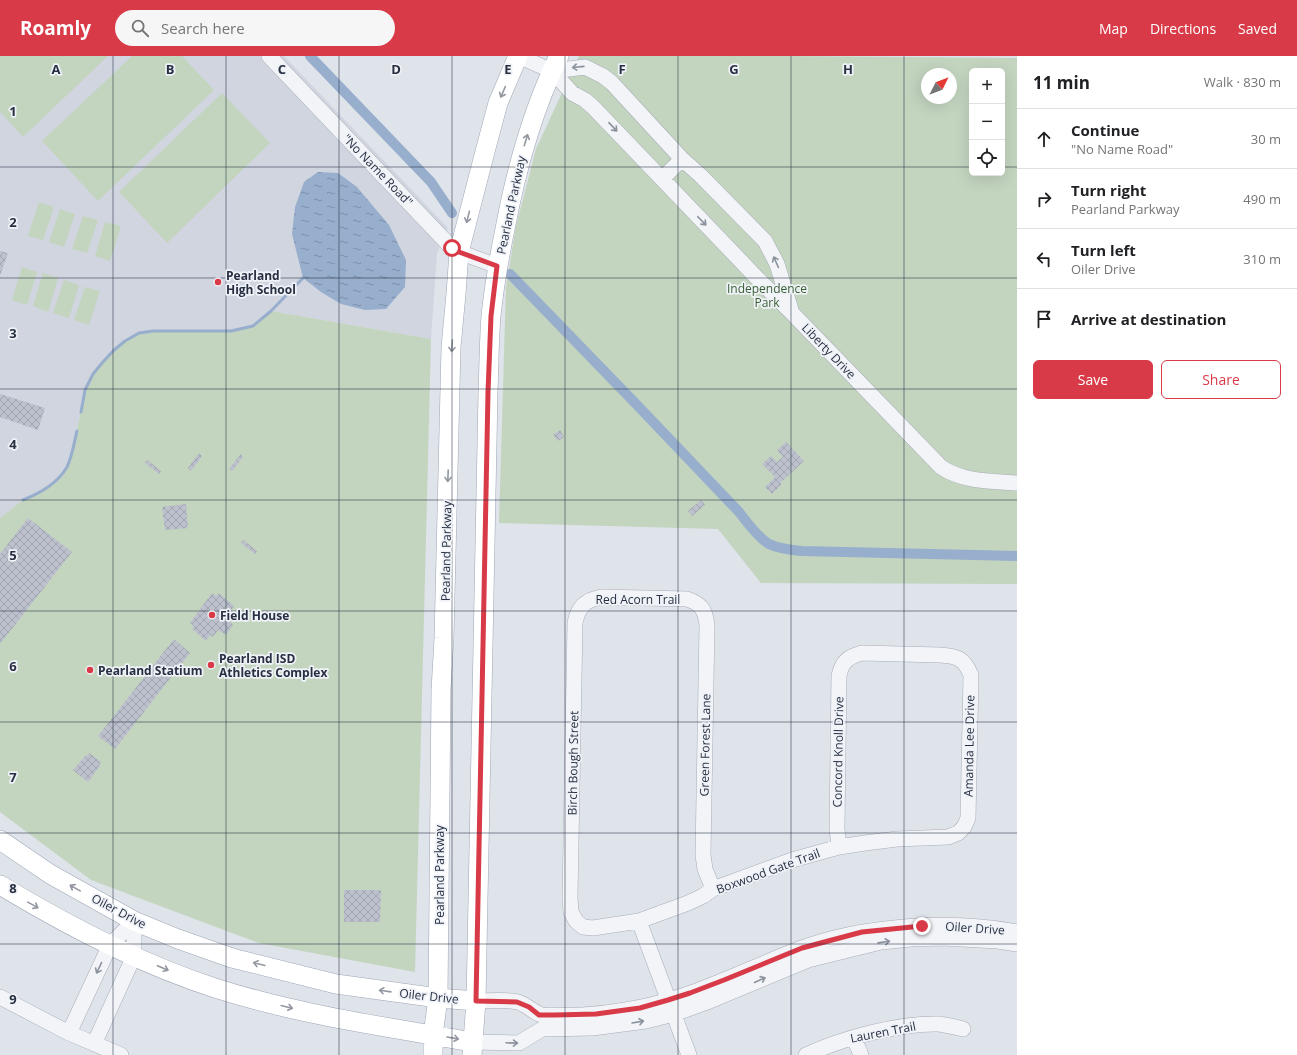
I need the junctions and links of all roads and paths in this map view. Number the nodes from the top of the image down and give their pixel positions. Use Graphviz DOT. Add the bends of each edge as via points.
graph roads {
  1 [pos="269,56"];
  2 [pos="518,56"];
  3 [pos="555,63"];
  4 [pos="682,159"];
  5 [pos="662,179"];
  6 [pos="459,252"];
  7 [pos="497,266"];
  8 [pos="792,313"];
  9 [pos="1017,482"];
  10 [pos="696,602"];
  11 [pos="582,606"];
  12 [pos="967,666"];
  13 [pos="964,828"];
  14 [pos="0,840"];
  15 [pos="839,847"];
  16 [pos="0,885"];
  17 [pos="713,889"];
  18 [pos="639,920"];
  19 [pos="134,921"];
  20 [pos="576,921"];
  21 [pos="1017,932"];
  22 [pos="1017,944"];
  23 [pos="110,945"];
  24 [pos="134,956"];
  25 [pos="0,997"];
  26 [pos="438,998"];
  27 [pos="668,1000"];
  28 [pos="476,1001"];
  29 [pos="674,1014"];
  30 [pos="963,1029"];
  31 [pos="69,1033"];
  32 [pos="434,1035"];
  33 [pos="854,1038"];
  34 [pos="94,1044"];
  35 [pos="472,1048"];
  36 [pos="121,1055"];
  37 [pos="433,1055"];
  38 [pos="689,1055"];
  39 [pos="806,1055"];
  40 [pos="861,1055"];
  1 -- 6 [label="street, \"No Name Road\"" via="452,248"];
  2 -- 3 [label="street"];
  2 -- 6 [label="main road, Pearland Parkway, one-way" via="498,103"];
  4 -- 3 [label="street, one-way" via="603,76 585,66"];
  3 -- 5 [label="street, Liberty Drive, one-way" via="572,93 585,100 600,114"];
  7 -- 3 [label="main road, Pearland Parkway, one-way" via="519,163"];
  4 -- 5 [label="street"];
  8 -- 4 [label="street, one-way" via="777,264 765,241"];
  5 -- 8 [label="street, Liberty Drive, one-way"];
  6 -- 7 [label="street, \"No Name Road\""];
  6 -- 26 [label="main road, Pearland Parkway, one-way" via="451,347 441,690"];
  7 -- 28 [label="main road, Pearland Parkway" via="491,316 488,392"];
  8 -- 9 [label="street, Liberty Drive" via="941,467 964,477"];
  10 -- 11 [label="street, Red Acorn Trail" via="687,599 601,597 591,599"];
  10 -- 17 [label="street, Green Forest Lane" via="706,616 707,625 703,855 705,869"];
  11 -- 20 [label="street, Birch Bough Street" via="575,623 570,897 571,912"];
  12 -- 13 [label="street, Amanda Lee Drive" via="971,674 968,818"];
  12 -- 15 [label="street, Concord Knoll Drive" via="960,659 951,656 862,653 853,656 841,666 837,829"];
  13 -- 15 [label="street, Boxwood Gate Trail" via="948,837 897,839"];
  19 -- 14 [label="main road, Oiler Drive, one-way" via="50,874"];
  15 -- 17 [label="street, Boxwood Gate Trail" via="792,860"];
  16 -- 23 [label="main road, Oiler Drive, one-way"];
  17 -- 18 [label="street, Boxwood Gate Trail" via="703,896"];
  18 -- 20 [label="street, Boxwood Gate Trail" via="593,928 583,927"];
  18 -- 27 [label="street"];
  19 -- 23 [label="street"];
  19 -- 24 [label="street"];
  26 -- 19 [label="main road, Oiler Drive, one-way" via="336,984 232,958"];
  21 -- 27 [label="street, Oiler Drive" via="982,926 953,925 862,932 802,948"];
  29 -- 22 [label="street, Oiler Drive, one-way" via="808,960 881,942 943,938"];
  23 -- 24 [label="main road, Oiler Drive"];
  23 -- 31 [label="street, one-way"];
  24 -- 32 [label="main road, Oiler Drive, one-way" via="184,978 251,998 322,1015"];
  24 -- 34 [label="street"];
  25 -- 31 [label="street"];
  26 -- 28 [label="main road, Oiler Drive"];
  26 -- 32 [label="main road, Pearland Parkway"];
  27 -- 28 [label="street, Oiler Drive" via="640,1008 567,1016 539,1015 517,1002"];
  27 -- 29 [label="street"];
  28 -- 35 [label="main road, Pearland Parkway"];
  35 -- 29 [label="street, Oiler Drive, one-way" via="519,1043 542,1029 606,1027"];
  29 -- 38 [label="street"];
  30 -- 33 [label="street, Lauren Trail" via="940,1024 922,1025 873,1032"];
  31 -- 34 [label="street"];
  32 -- 35 [label="main road, Oiler Drive, one-way"];
  32 -- 37 [label="main road, Pearland Parkway"];
  33 -- 39 [label="street, Lauren Trail" via="825,1046"];
  33 -- 40 [label="street"];
  34 -- 36 [label="street"];
}
